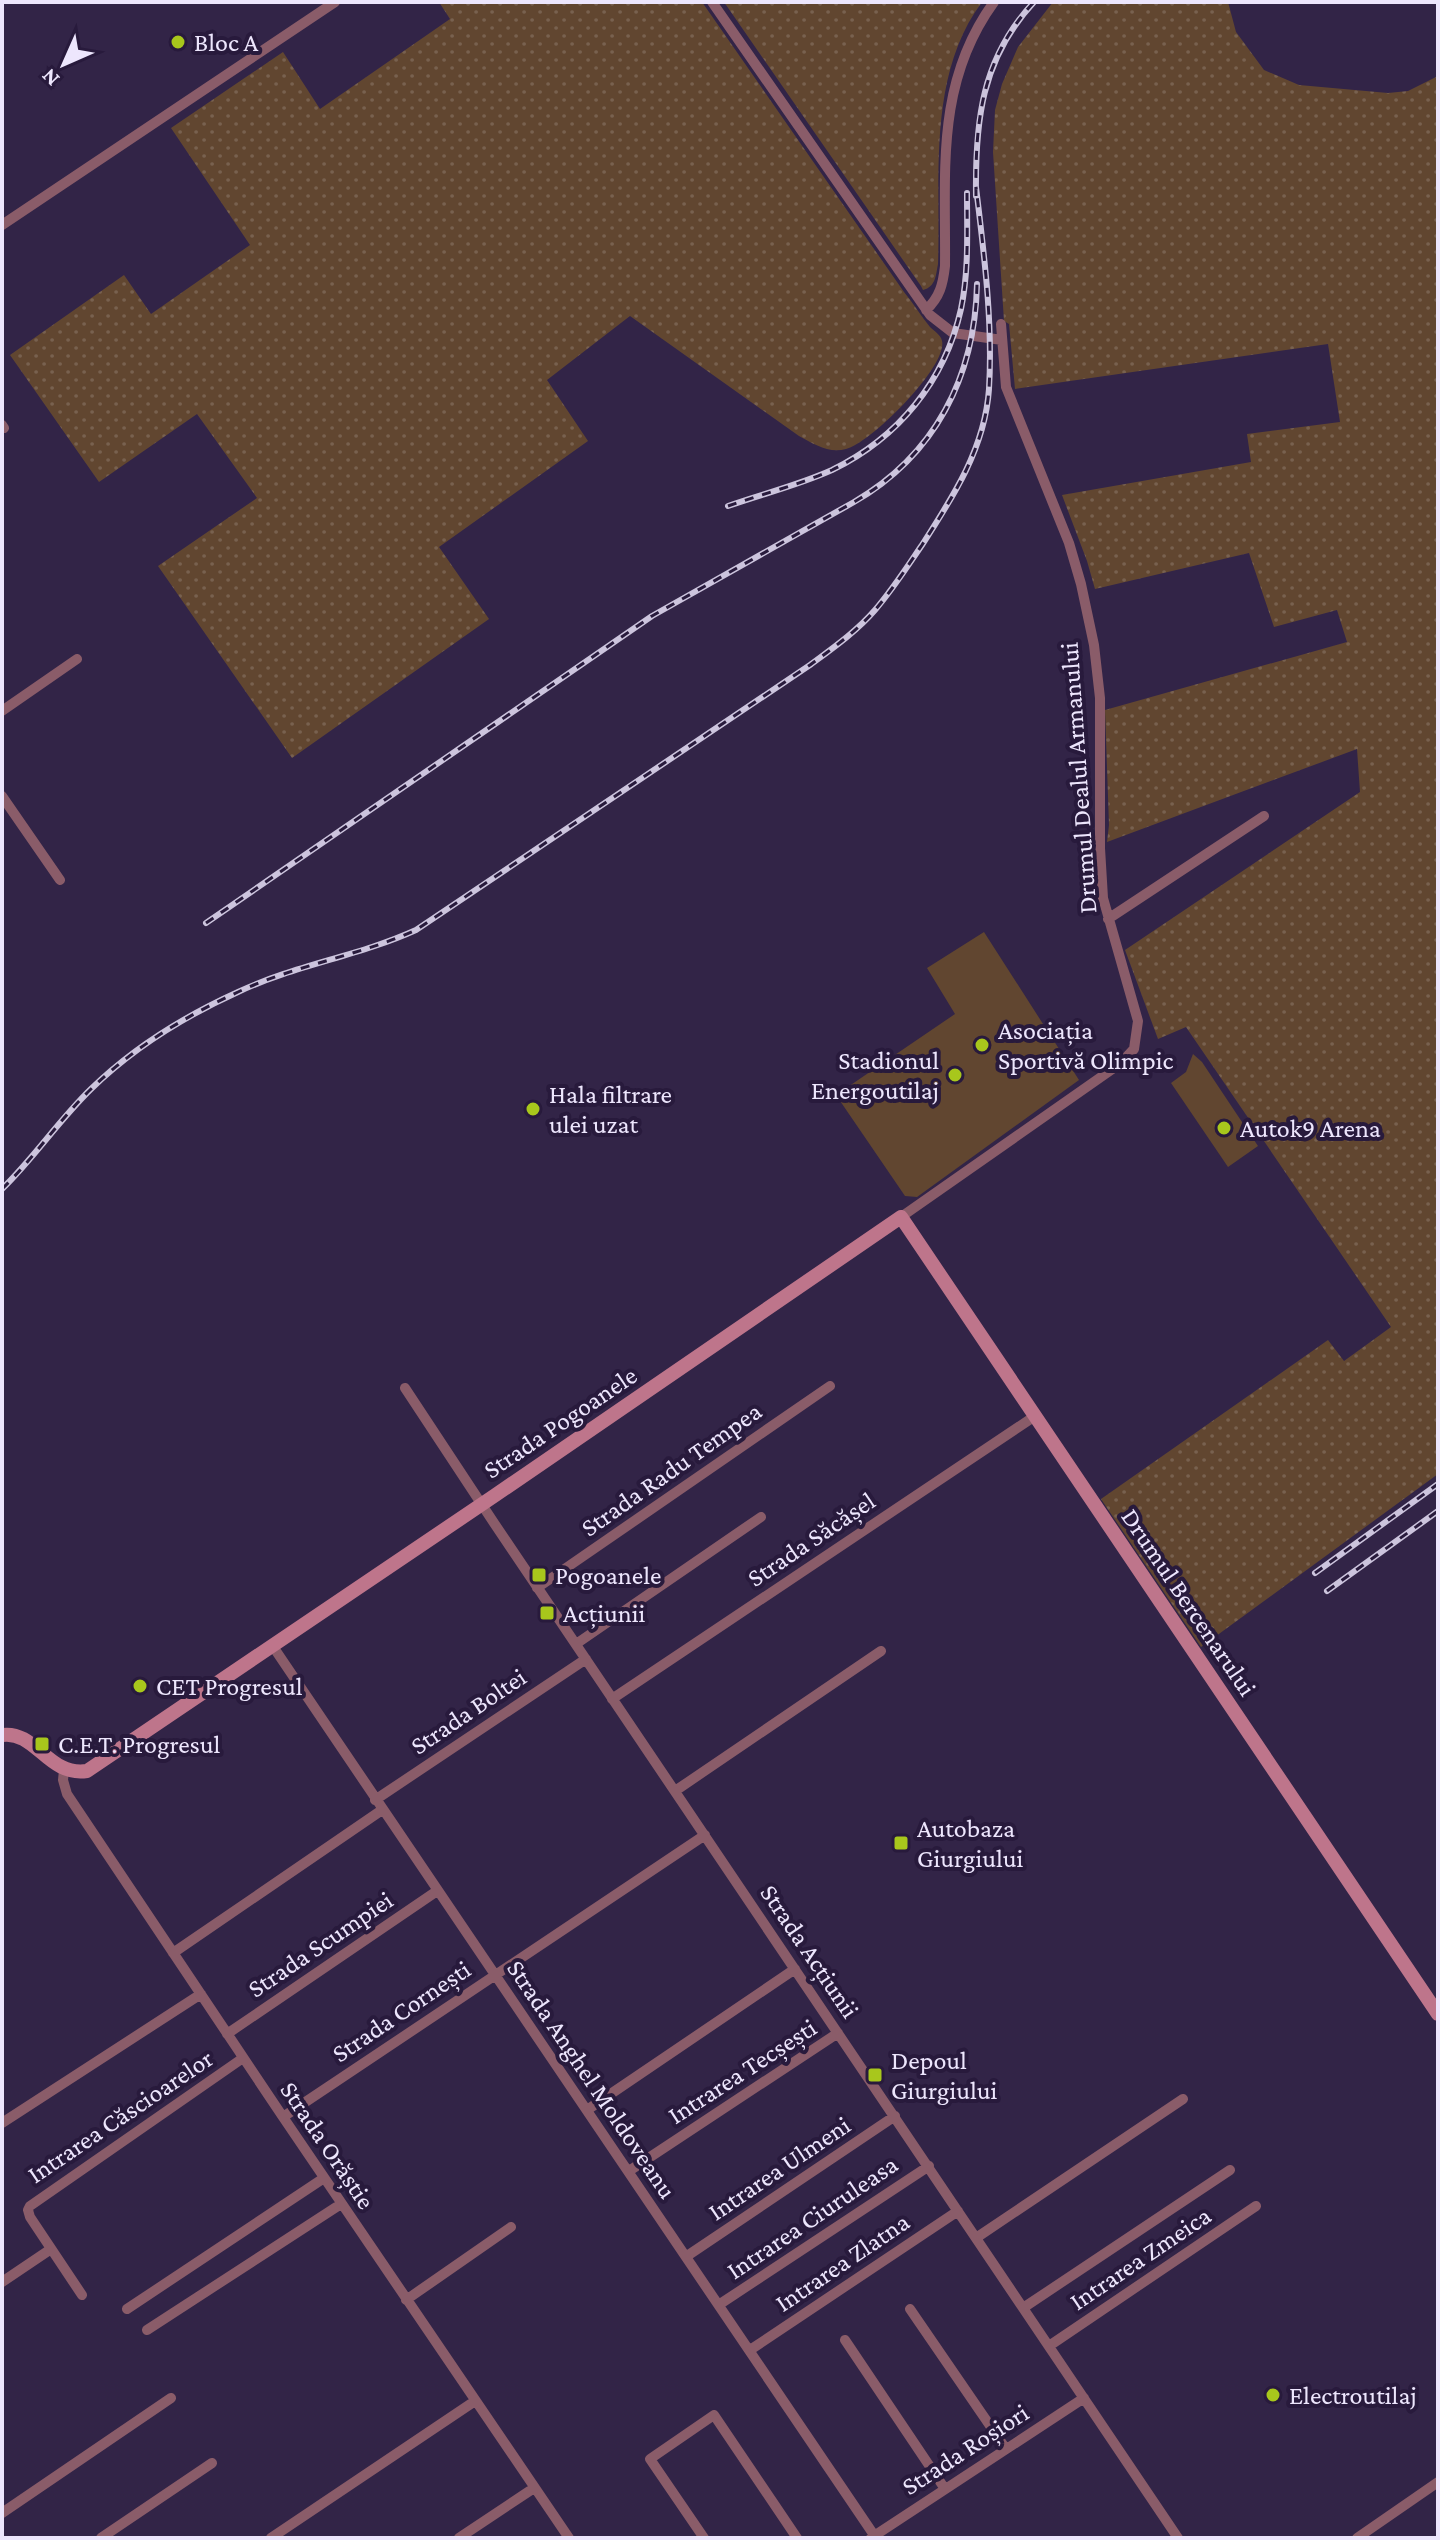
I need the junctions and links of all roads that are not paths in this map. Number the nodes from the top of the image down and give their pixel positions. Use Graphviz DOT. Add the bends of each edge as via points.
graph roads {
  1 [pos="335,2"];
  2 [pos="712,2"];
  3 [pos="994,2"];
  4 [pos="2,225"];
  5 [pos="926,310"];
  6 [pos="1001,324"];
  7 [pos="1002,340"];
  8 [pos="77,659"];
  9 [pos="2,711"];
  10 [pos="2,796"];
  11 [pos="1264,816"];
  12 [pos="60,880"];
  13 [pos="1108,919"];
  14 [pos="1134,1049"];
  15 [pos="901,1217"];
  16 [pos="830,1386"];
  17 [pos="405,1388"];
  18 [pos="1035,1416"];
  19 [pos="482,1505"];
  20 [pos="761,1517"];
  21 [pos="537,1588"];
  22 [pos="576,1644"];
  23 [pos="272,1645"];
  24 [pos="881,1651"];
  25 [pos="586,1659"];
  26 [pos="612,1699"];
  27 [pos="2,1735"];
  28 [pos="64,1770"];
  29 [pos="675,1791"];
  30 [pos="375,1800"];
  31 [pos="382,1810"];
  32 [pos="705,1835"];
  33 [pos="437,1891"];
  34 [pos="173,1953"];
  35 [pos="795,1969"];
  36 [pos="494,1975"];
  37 [pos="201,1994"];
  38 [pos="1438,2014"];
  39 [pos="838,2033"];
  40 [pos="227,2034"];
  41 [pos="243,2058"];
  42 [pos="1183,2099"];
  43 [pos="587,2110"];
  44 [pos="895,2116"];
  45 [pos="283,2117"];
  46 [pos="2,2123"];
  47 [pos="929,2166"];
  48 [pos="1230,2170"];
  49 [pos="629,2171"];
  50 [pos="324,2178"];
  51 [pos="341,2204"];
  52 [pos="1256,2206"];
  53 [pos="958,2211"];
  54 [pos="511,2227"];
  55 [pos="976,2238"];
  56 [pos="51,2249"];
  57 [pos="687,2256"];
  58 [pos="2,2282"];
  59 [pos="82,2295"];
  60 [pos="406,2300"];
  61 [pos="720,2304"];
  62 [pos="1023,2308"];
  63 [pos="127,2309"];
  64 [pos="910,2309"];
  65 [pos="147,2330"];
  66 [pos="845,2340"];
  67 [pos="1049,2346"];
  68 [pos="750,2350"];
  69 [pos="171,2398"];
  70 [pos="1084,2398"];
  71 [pos="475,2401"];
  72 [pos="1006,2449"];
  73 [pos="212,2463"];
  74 [pos="1438,2482"];
  75 [pos="534,2488"];
  76 [pos="945,2489"];
  77 [pos="2,2513"];
  78 [pos="874,2537"];
  79 [pos="101,2538"];
  80 [pos="271,2538"];
  81 [pos="459,2538"];
  82 [pos="569,2538"];
  83 [pos="704,2538"];
  84 [pos="797,2538"];
  85 [pos="1178,2538"];
  86 [pos="1357,2538"];
  1 -- 4 [label="street"];
  2 -- 5 [label="street"];
  3 -- 5 [label="street" via="970,43 950,105 945,266 939,296"];
  5 -- 7 [label="street" via="958,335"];
  6 -- 7 [label="street, Drumul Dealul Armanului"];
  7 -- 13 [label="street, Drumul Dealul Armanului" via="1006,387 1069,543 1094,645 1101,723 1100,859"];
  8 -- 9 [label="street"];
  10 -- 12 [label="street"];
  11 -- 13 [label="street"];
  13 -- 14 [label="street, Drumul Dealul Armanului" via="1138,1021"];
  14 -- 15 [label="street, Strada Pogoanele"];
  15 -- 18 [label="street, Drumul Bercenarului"];
  15 -- 19 [label="street, Strada Pogoanele"];
  16 -- 21 [label="street, Strada Radu Tempea"];
  17 -- 19 [label="street, Strada Acțiunii"];
  18 -- 26 [label="street, Strada Săcășel"];
  18 -- 38 [label="street, Drumul Bercenarului"];
  19 -- 21 [label="street, Strada Acțiunii"];
  19 -- 23 [label="street, Strada Pogoanele"];
  20 -- 22 [label="street"];
  21 -- 22 [label="street, Strada Acțiunii"];
  22 -- 25 [label="street, Strada Acțiunii"];
  23 -- 28 [label="street, Strada Pogoanele" via="87,1771"];
  23 -- 30 [label="street, Strada Anghel Moldoveanu"];
  24 -- 29 [label="street"];
  25 -- 26 [label="street, Strada Acțiunii"];
  25 -- 30 [label="street, Strada Boltei"];
  26 -- 29 [label="street, Strada Acțiunii"];
  27 -- 28 [label="street" via="25,1739"];
  28 -- 34 [label="street, Strada Orăștie" via="67,1794"];
  29 -- 32 [label="street, Strada Acțiunii"];
  30 -- 31 [label="street, Strada Anghel Moldoveanu"];
  31 -- 33 [label="street, Strada Anghel Moldoveanu"];
  31 -- 34 [label="street"];
  32 -- 35 [label="street, Strada Acțiunii"];
  32 -- 36 [label="street, Strada Cornești"];
  33 -- 36 [label="street, Strada Anghel Moldoveanu"];
  33 -- 40 [label="street, Strada Scumpiei"];
  34 -- 37 [label="street, Strada Orăștie"];
  35 -- 39 [label="street, Strada Acțiunii"];
  35 -- 43 [label="street"];
  36 -- 43 [label="street, Strada Anghel Moldoveanu"];
  36 -- 45 [label="street, Strada Cornești"];
  37 -- 40 [label="street, Strada Orăștie"];
  37 -- 46 [label="street"];
  39 -- 44 [label="street, Strada Acțiunii"];
  39 -- 49 [label="street, Intrarea Tecșești"];
  40 -- 41 [label="street, Strada Orăștie"];
  41 -- 45 [label="street, Strada Orăștie"];
  41 -- 56 [label="street, Intrarea Căscioarelor" via="32,2202 30,2217"];
  42 -- 55 [label="street"];
  43 -- 49 [label="street, Strada Anghel Moldoveanu"];
  44 -- 47 [label="street, Strada Acțiunii"];
  44 -- 57 [label="street, Intrarea Ulmeni"];
  45 -- 50 [label="street, Strada Orăștie"];
  47 -- 53 [label="street, Strada Acțiunii"];
  47 -- 61 [label="street, Intrarea Ciuruleasa"];
  48 -- 62 [label="street"];
  49 -- 57 [label="street, Strada Anghel Moldoveanu"];
  50 -- 51 [label="street, Strada Orăștie"];
  50 -- 63 [label="street"];
  51 -- 60 [label="street, Strada Orăștie"];
  51 -- 65 [label="street"];
  52 -- 67 [label="street, Intrarea Zmeica"];
  53 -- 55 [label="street, Strada Acțiunii"];
  53 -- 68 [label="street, Intrarea Zlatna"];
  54 -- 60 [label="street"];
  55 -- 62 [label="street, Strada Acțiunii"];
  56 -- 58 [label="street"];
  56 -- 59 [label="street, Intrarea Căscioarelor"];
  57 -- 61 [label="street, Strada Anghel Moldoveanu"];
  60 -- 71 [label="street, Strada Orăștie"];
  61 -- 68 [label="street, Strada Anghel Moldoveanu"];
  62 -- 67 [label="street, Strada Acțiunii"];
  64 -- 72 [label="street"];
  66 -- 76 [label="street"];
  67 -- 70 [label="street, Strada Acțiunii"];
  68 -- 78 [label="street, Strada Anghel Moldoveanu"];
  69 -- 77 [label="street"];
  70 -- 72 [label="street, Strada Roșiori"];
  70 -- 85 [label="street, Strada Acțiunii"];
  71 -- 75 [label="street, Strada Orăștie"];
  71 -- 80 [label="street"];
  72 -- 76 [label="street, Strada Roșiori"];
  73 -- 79 [label="street"];
  74 -- 86 [label="street"];
  75 -- 81 [label="street"];
  75 -- 82 [label="street, Strada Orăștie"];
  76 -- 78 [label="street, Strada Roșiori"];
  83 -- 84 [label="street" via="650,2459 714,2415"];
}
